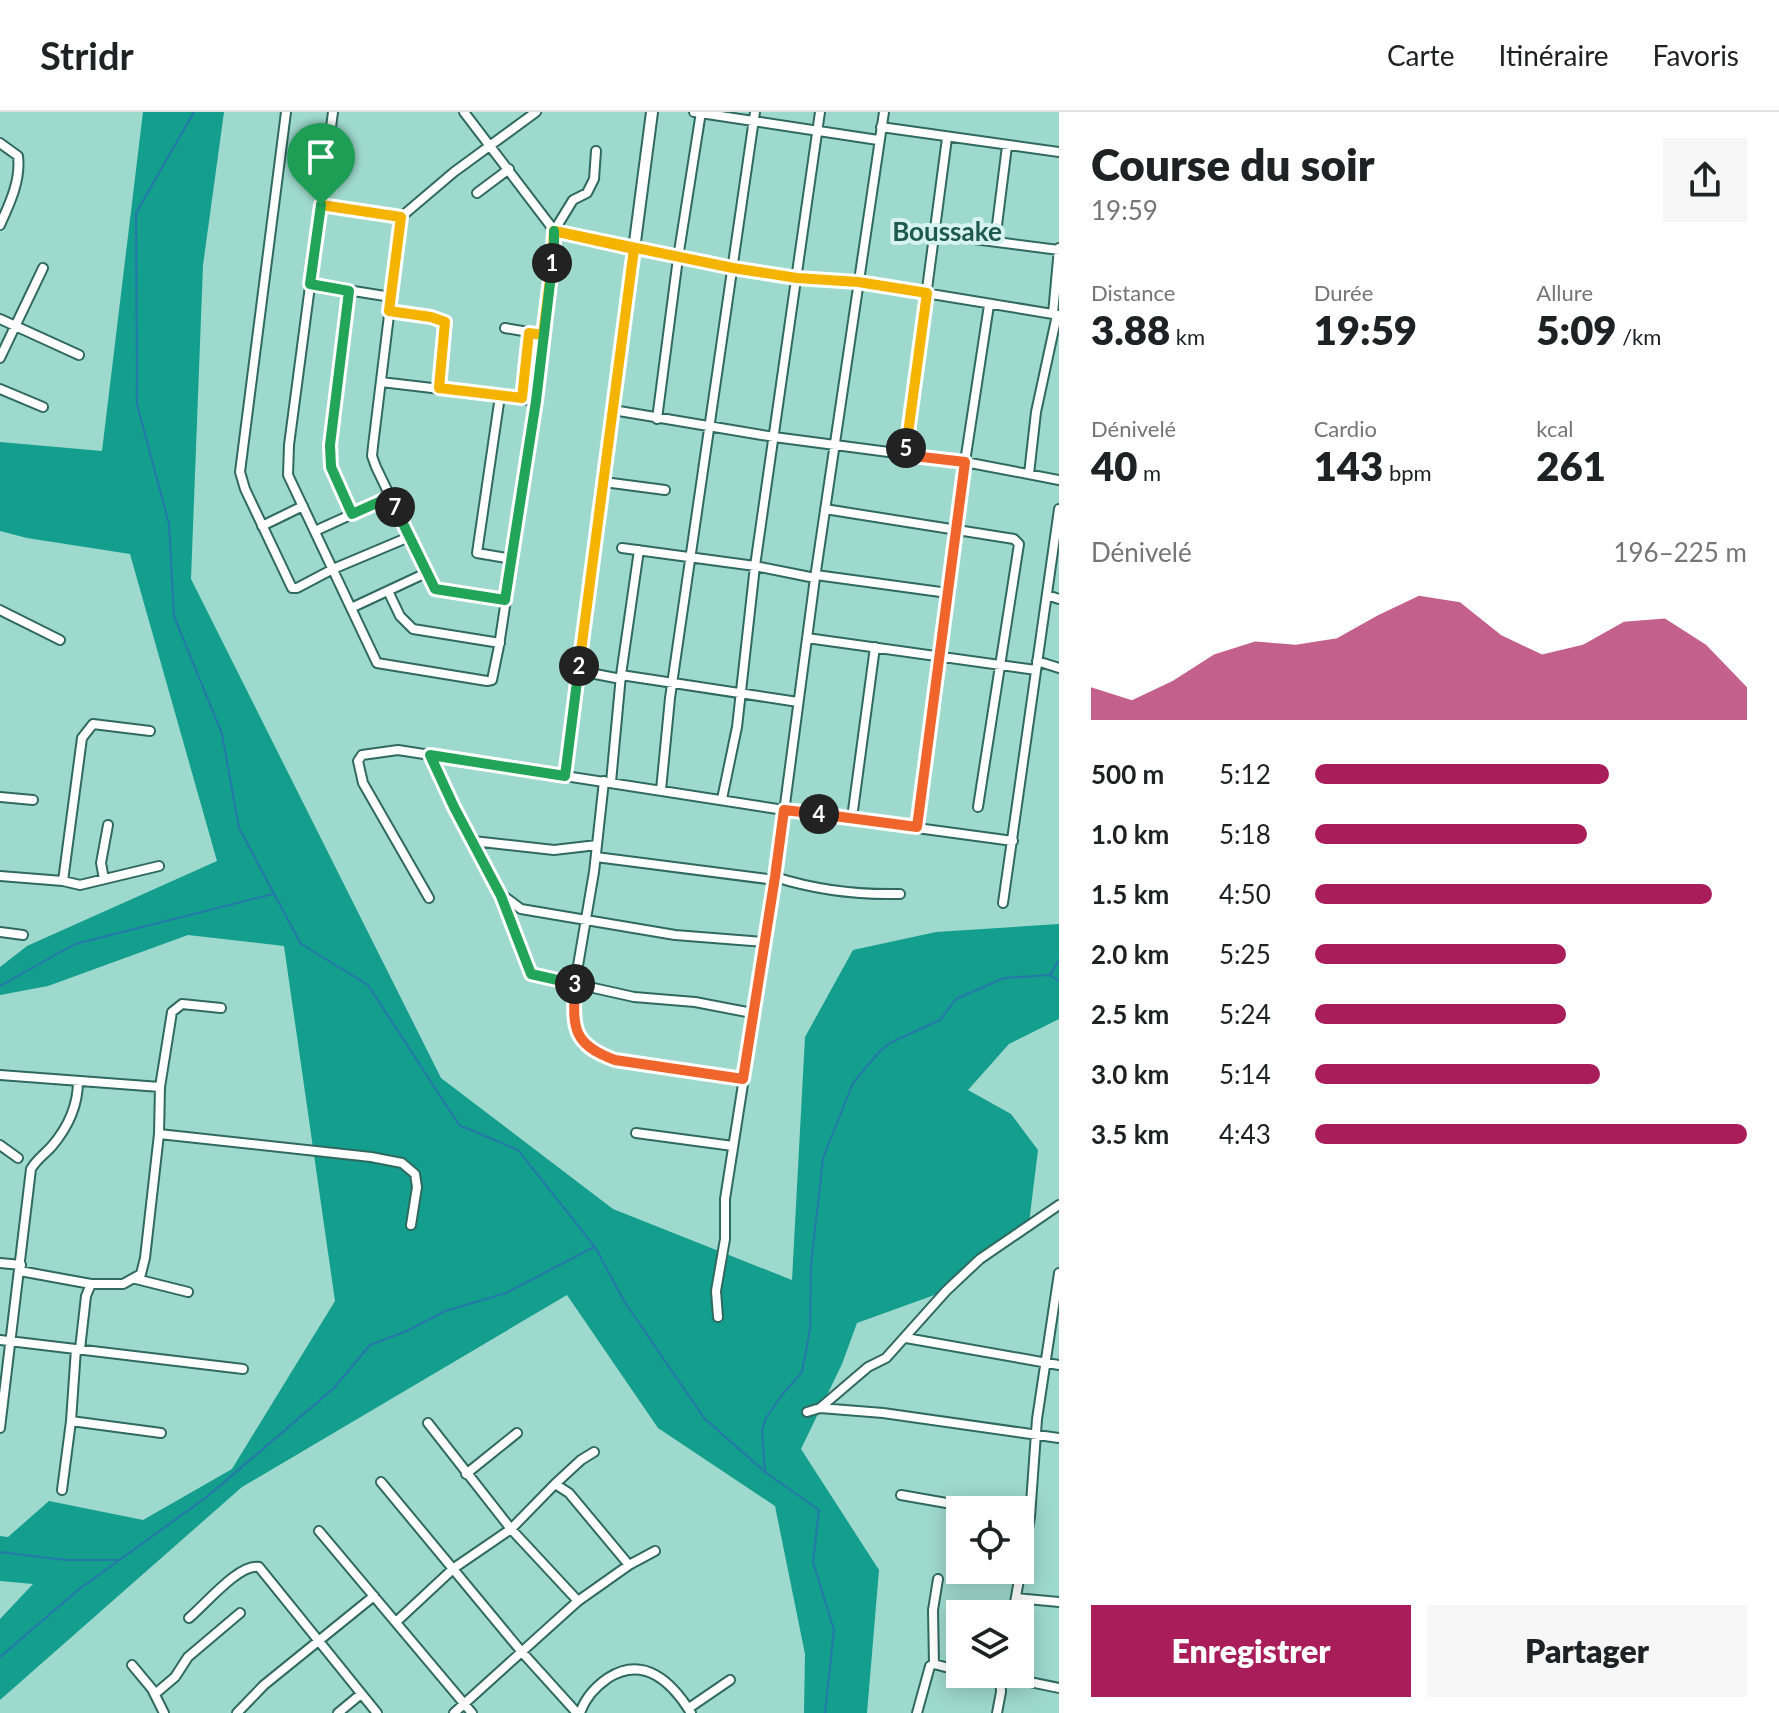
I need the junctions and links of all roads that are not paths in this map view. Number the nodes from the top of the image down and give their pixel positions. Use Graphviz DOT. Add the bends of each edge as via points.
graph roads {
  1 [pos="286,112"];
  2 [pos="333,112"];
  3 [pos="464,112"];
  4 [pos="536,112"];
  5 [pos="652,112"];
  6 [pos="694,112"];
  7 [pos="701,112"];
  8 [pos="820,112"];
  9 [pos="884,112"];
  10 [pos="754,116"];
  11 [pos="881,127"];
  12 [pos="817,130"];
  13 [pos="947,138"];
  14 [pos="878,140"];
  15 [pos="0,143"];
  16 [pos="491,145"];
  17 [pos="1007,146"];
  18 [pos="596,151"];
  19 [pos="1059,152"];
  20 [pos="509,169"];
  21 [pos="477,193"];
  22 [pos="321,205"];
  23 [pos="401,217"];
  24 [pos="0,225"];
  25 [pos="554,231"];
  26 [pos="935,234"];
  27 [pos="995,241"];
  28 [pos="634,249"];
  29 [pos="1059,249"];
  30 [pos="678,258"];
  31 [pos="43,268"];
  32 [pos="733,268"];
  33 [pos="797,278"];
  34 [pos="858,282"];
  35 [pos="310,284"];
  36 [pos="349,291"];
  37 [pos="927,293"];
  38 [pos="391,297"];
  39 [pos="989,305"];
  40 [pos="389,311"];
  41 [pos="1056,315"];
  42 [pos="0,319"];
  43 [pos="14,325"];
  44 [pos="505,328"];
  45 [pos="529,333"];
  46 [pos="543,335"];
  47 [pos="79,355"];
  48 [pos="0,358"];
  49 [pos="381,382"];
  50 [pos="439,388"];
  51 [pos="0,389"];
  52 [pos="500,396"];
  53 [pos="522,398"];
  54 [pos="536,401"];
  55 [pos="43,407"];
  56 [pos="613,410"];
  57 [pos="657,419"];
  58 [pos="709,427"];
  59 [pos="774,437"];
  60 [pos="834,445"];
  61 [pos="905,455"];
  62 [pos="965,462"];
  63 [pos="1029,474"];
  64 [pos="1059,480"];
  65 [pos="604,482"];
  66 [pos="665,490"];
  67 [pos="390,497"];
  68 [pos="303,506"];
  69 [pos="825,509"];
  70 [pos="1059,509"];
  71 [pos="352,514"];
  72 [pos="1058,522"];
  73 [pos="262,526"];
  74 [pos="315,531"];
  75 [pos="956,531"];
  76 [pos="409,537"];
  77 [pos="622,548"];
  78 [pos="639,550"];
  79 [pos="691,558"];
  80 [pos="512,559"];
  81 [pos="755,566"];
  82 [pos="333,569"];
  83 [pos="426,573"];
  84 [pos="816,577"];
  85 [pos="388,591"];
  86 [pos="948,593"];
  87 [pos="1047,595"];
  88 [pos="1059,599"];
  89 [pos="505,600"];
  90 [pos="351,608"];
  91 [pos="0,610"];
  92 [pos="807,638"];
  93 [pos="60,640"];
  94 [pos="500,643"];
  95 [pos="875,647"];
  96 [pos="940,656"];
  97 [pos="1001,665"];
  98 [pos="1036,665"];
  99 [pos="1059,668"];
  100 [pos="590,673"];
  101 [pos="621,677"];
  102 [pos="672,683"];
  103 [pos="741,694"];
  104 [pos="798,702"];
  105 [pos="150,731"];
  106 [pos="430,755"];
  107 [pos="565,776"];
  108 [pos="608,782"];
  109 [pos="661,790"];
  110 [pos="0,797"];
  111 [pos="722,799"];
  112 [pos="33,800"];
  113 [pos="978,807"];
  114 [pos="784,810"];
  115 [pos="852,818"];
  116 [pos="108,825"];
  117 [pos="917,827"];
  118 [pos="473,841"];
  119 [pos="1013,841"];
  120 [pos="597,845"];
  121 [pos="596,857"];
  122 [pos="159,866"];
  123 [pos="0,876"];
  124 [pos="104,879"];
  125 [pos="775,879"];
  126 [pos="63,881"];
  127 [pos="900,894"];
  128 [pos="501,896"];
  129 [pos="429,898"];
  130 [pos="1003,903"];
  131 [pos="586,920"];
  132 [pos="0,932"];
  133 [pos="23,935"];
  134 [pos="765,942"];
  135 [pos="575,983"];
  136 [pos="221,1008"];
  137 [pos="752,1013"];
  138 [pos="0,1075"];
  139 [pos="743,1079"];
  140 [pos="78,1081"];
  141 [pos="160,1087"];
  142 [pos="636,1133"];
  143 [pos="159,1134"];
  144 [pos="0,1145"];
  145 [pos="733,1146"];
  146 [pos="18,1158"];
  147 [pos="1059,1205"];
  148 [pos="411,1225"];
  149 [pos="0,1263"];
  150 [pos="21,1268"];
  151 [pos="1059,1273"];
  152 [pos="136,1279"];
  153 [pos="91,1284"];
  154 [pos="188,1292"];
  155 [pos="718,1317"];
  156 [pos="906,1338"];
  157 [pos="0,1340"];
  158 [pos="12,1341"];
  159 [pos="78,1349"];
  160 [pos="1045,1361"];
  161 [pos="1059,1365"];
  162 [pos="243,1369"];
  163 [pos="820,1408"];
  164 [pos="807,1412"];
  165 [pos="0,1418"];
  166 [pos="71,1421"];
  167 [pos="428,1423"];
  168 [pos="0,1428"];
  169 [pos="161,1433"];
  170 [pos="517,1433"];
  171 [pos="1035,1434"];
  172 [pos="1059,1438"];
  173 [pos="594,1452"];
  174 [pos="466,1474"];
  175 [pos="381,1482"];
  176 [pos="555,1484"];
  177 [pos="62,1490"];
  178 [pos="901,1495"];
  179 [pos="1027,1496"];
  180 [pos="946,1503"];
  181 [pos="511,1529"];
  182 [pos="319,1531"];
  183 [pos="655,1551"];
  184 [pos="629,1565"];
  185 [pos="454,1568"];
  186 [pos="938,1579"];
  187 [pos="1018,1584"];
  188 [pos="374,1596"];
  189 [pos="1016,1598"];
  190 [pos="578,1601"];
  191 [pos="1059,1602"];
  192 [pos="240,1613"];
  193 [pos="189,1618"];
  194 [pos="396,1622"];
  195 [pos="319,1640"];
  196 [pos="521,1651"];
  197 [pos="934,1664"];
  198 [pos="132,1665"];
  199 [pos="946,1667"];
  200 [pos="730,1680"];
  201 [pos="1034,1683"];
  202 [pos="1001,1688"];
  203 [pos="1059,1688"];
  204 [pos="155,1694"];
  205 [pos="361,1694"];
  206 [pos="464,1704"];
  207 [pos="690,1711"];
  208 [pos="164,1713"];
  209 [pos="237,1713"];
  210 [pos="338,1713"];
  211 [pos="377,1713"];
  212 [pos="454,1713"];
  213 [pos="472,1713"];
  214 [pos="578,1713"];
  215 [pos="917,1713"];
  216 [pos="997,1713"];
  1 -- 73 [label="street" via="240,472"];
  2 -- 22 [label="street"];
  3 -- 16 [label="street"];
  4 -- 16 [label="street"];
  5 -- 28 [label="street"];
  6 -- 7 [label="street"];
  7 -- 10 [label="street"];
  7 -- 30 [label="street"];
  8 -- 12 [label="street"];
  9 -- 11 [label="street"];
  10 -- 12 [label="street"];
  10 -- 32 [label="street"];
  11 -- 13 [label="street"];
  11 -- 14 [label="street"];
  12 -- 14 [label="street"];
  12 -- 33 [label="street"];
  13 -- 17 [label="street"];
  13 -- 26 [label="street"];
  14 -- 34 [label="street"];
  15 -- 24 [label="street" via="18,156 19,167"];
  16 -- 20 [label="street"];
  16 -- 23 [label="street"];
  17 -- 19 [label="street"];
  17 -- 27 [label="street"];
  18 -- 25 [label="street" via="587,193 573,200"];
  20 -- 21 [label="street"];
  20 -- 25 [label="street"];
  22 -- 23 [label="street"];
  22 -- 35 [label="street"];
  23 -- 38 [label="street"];
  25 -- 28 [label="street"];
  25 -- 46 [label="street"];
  26 -- 27 [label="street"];
  26 -- 37 [label="street"];
  27 -- 29 [label="street"];
  28 -- 30 [label="street"];
  28 -- 56 [label="street"];
  29 -- 41 [label="street"];
  30 -- 32 [label="street"];
  30 -- 57 [label="street"];
  31 -- 43 [label="street"];
  32 -- 33 [label="street"];
  32 -- 58 [label="street"];
  33 -- 34 [label="street"];
  33 -- 59 [label="street"];
  34 -- 37 [label="street"];
  34 -- 60 [label="street"];
  35 -- 36 [label="street"];
  35 -- 68 [label="street" via="287,461"];
  36 -- 38 [label="street"];
  36 -- 71 [label="street" via="329,456"];
  37 -- 39 [label="street"];
  37 -- 61 [label="street"];
  38 -- 40 [label="street"];
  39 -- 41 [label="street"];
  39 -- 62 [label="street"];
  40 -- 49 [label="street"];
  40 -- 50 [label="street" via="445,322"];
  41 -- 63 [label="street"];
  42 -- 43 [label="street"];
  43 -- 47 [label="street"];
  43 -- 48 [label="street"];
  44 -- 45 [label="street"];
  45 -- 46 [label="street"];
  45 -- 53 [label="street"];
  46 -- 54 [label="street"];
  49 -- 50 [label="street"];
  49 -- 67 [label="street" via="372,456"];
  50 -- 52 [label="street"];
  51 -- 55 [label="street"];
  52 -- 53 [label="street"];
  52 -- 80 [label="street" via="477,553"];
  53 -- 54 [label="street"];
  54 -- 80 [label="street"];
  56 -- 57 [label="street"];
  56 -- 65 [label="street"];
  57 -- 58 [label="street"];
  58 -- 59 [label="street"];
  58 -- 79 [label="street"];
  59 -- 60 [label="street"];
  59 -- 81 [label="street"];
  60 -- 61 [label="street"];
  60 -- 69 [label="street"];
  61 -- 62 [label="street"];
  62 -- 63 [label="street"];
  62 -- 75 [label="street"];
  63 -- 64 [label="street"];
  65 -- 66 [label="street"];
  65 -- 107 [label="street"];
  67 -- 71 [label="street"];
  67 -- 76 [label="street"];
  68 -- 73 [label="street"];
  68 -- 74 [label="street"];
  69 -- 75 [label="street"];
  69 -- 84 [label="street"];
  70 -- 72 [label="street"];
  71 -- 74 [label="street"];
  72 -- 87 [label="street"];
  73 -- 82 [label="street" via="292,588"];
  74 -- 82 [label="street"];
  75 -- 86 [label="street"];
  75 -- 97 [label="street" via="1019,544"];
  76 -- 82 [label="street"];
  76 -- 83 [label="street"];
  77 -- 78 [label="street"];
  78 -- 79 [label="street"];
  78 -- 101 [label="street"];
  79 -- 81 [label="street"];
  79 -- 102 [label="street"];
  80 -- 89 [label="street"];
  81 -- 84 [label="street"];
  81 -- 103 [label="street"];
  82 -- 90 [label="street"];
  83 -- 85 [label="street"];
  83 -- 89 [label="street" via="439,591"];
  84 -- 86 [label="street"];
  84 -- 92 [label="street"];
  85 -- 90 [label="street"];
  85 -- 94 [label="street" via="413,629"];
  86 -- 96 [label="street"];
  87 -- 88 [label="street"];
  87 -- 98 [label="street"];
  89 -- 94 [label="street"];
  90 -- 94 [label="street" via="377,663 385,666 492,680"];
  91 -- 93 [label="street"];
  92 -- 95 [label="street"];
  92 -- 104 [label="street"];
  95 -- 96 [label="street"];
  95 -- 115 [label="street"];
  96 -- 97 [label="street"];
  96 -- 117 [label="street"];
  97 -- 98 [label="street"];
  97 -- 113 [label="street"];
  98 -- 99 [label="street"];
  98 -- 119 [label="street"];
  100 -- 101 [label="street"];
  101 -- 102 [label="street"];
  101 -- 108 [label="street"];
  102 -- 103 [label="street"];
  102 -- 109 [label="street"];
  103 -- 104 [label="street"];
  103 -- 111 [label="street"];
  104 -- 114 [label="street"];
  105 -- 126 [label="street" via="93,724 82,738"];
  106 -- 107 [label="street"];
  106 -- 118 [label="street"];
  106 -- 129 [label="street" via="383,751 358,761 363,783"];
  107 -- 108 [label="street"];
  108 -- 109 [label="street"];
  108 -- 120 [label="street"];
  109 -- 111 [label="street"];
  110 -- 112 [label="street"];
  111 -- 114 [label="street"];
  114 -- 115 [label="street"];
  114 -- 125 [label="street"];
  115 -- 117 [label="street"];
  116 -- 124 [label="street" via="101,863"];
  117 -- 119 [label="street"];
  118 -- 120 [label="street" via="554,850"];
  118 -- 128 [label="street"];
  119 -- 130 [label="street"];
  120 -- 121 [label="street"];
  121 -- 125 [label="street"];
  121 -- 131 [label="street"];
  122 -- 124 [label="street"];
  123 -- 126 [label="street"];
  124 -- 126 [label="street" via="80,885"];
  125 -- 127 [label="street" via="814,889"];
  125 -- 134 [label="street"];
  128 -- 131 [label="street" via="530,912"];
  128 -- 135 [label="street" via="531,974"];
  131 -- 134 [label="street" via="675,935"];
  131 -- 135 [label="street"];
  132 -- 133 [label="street"];
  134 -- 137 [label="street"];
  135 -- 137 [label="street"];
  135 -- 139 [label="street" via="578,1034 598,1054"];
  136 -- 141 [label="street" via="175,1007"];
  137 -- 139 [label="street"];
  138 -- 140 [label="street"];
  139 -- 145 [label="street"];
  140 -- 141 [label="street"];
  140 -- 150 [label="street" via="78,1100 69,1122 31,1169"];
  141 -- 143 [label="street"];
  142 -- 145 [label="street"];
  143 -- 148 [label="street" via="402,1163 415,1174 417,1187"];
  143 -- 152 [label="street" via="144,1265"];
  144 -- 146 [label="street"];
  145 -- 155 [label="street" via="716,1291"];
  147 -- 156 [label="street" via="980,1259"];
  149 -- 150 [label="street"];
  150 -- 153 [label="street"];
  150 -- 158 [label="street"];
  151 -- 160 [label="street"];
  152 -- 153 [label="street"];
  152 -- 154 [label="street"];
  153 -- 159 [label="street"];
  156 -- 160 [label="street"];
  156 -- 163 [label="street"];
  157 -- 158 [label="street"];
  158 -- 159 [label="street"];
  158 -- 165 [label="street"];
  159 -- 162 [label="street"];
  159 -- 166 [label="street"];
  160 -- 161 [label="street"];
  160 -- 171 [label="street"];
  163 -- 164 [label="street"];
  163 -- 171 [label="street"];
  165 -- 168 [label="street"];
  166 -- 169 [label="street"];
  166 -- 177 [label="street"];
  167 -- 174 [label="street"];
  170 -- 174 [label="street"];
  171 -- 172 [label="street"];
  171 -- 179 [label="street"];
  173 -- 176 [label="street"];
  174 -- 181 [label="street"];
  175 -- 185 [label="street"];
  176 -- 181 [label="street"];
  176 -- 184 [label="street" via="569,1493"];
  178 -- 180 [label="street"];
  181 -- 185 [label="street"];
  181 -- 190 [label="street"];
  182 -- 188 [label="street"];
  183 -- 184 [label="street"];
  184 -- 190 [label="street"];
  185 -- 194 [label="street"];
  185 -- 196 [label="street"];
  186 -- 197 [label="street"];
  187 -- 189 [label="street"];
  188 -- 194 [label="street"];
  188 -- 195 [label="street"];
  189 -- 191 [label="street"];
  190 -- 196 [label="street"];
  192 -- 204 [label="street"];
  193 -- 195 [label="street" via="239,1572 255,1565"];
  194 -- 206 [label="street"];
  195 -- 205 [label="street"];
  195 -- 209 [label="street"];
  196 -- 206 [label="street"];
  196 -- 214 [label="street"];
  197 -- 199 [label="street"];
  197 -- 215 [label="street" via="926,1674"];
  198 -- 204 [label="street"];
  200 -- 207 [label="street"];
  201 -- 203 [label="street"];
  202 -- 216 [label="street"];
  204 -- 208 [label="street"];
  205 -- 210 [label="street"];
  205 -- 211 [label="street"];
  206 -- 212 [label="street"];
  206 -- 213 [label="street"];
  207 -- 214 [label="street" via="658,1677 632,1668 605,1680"];
}
